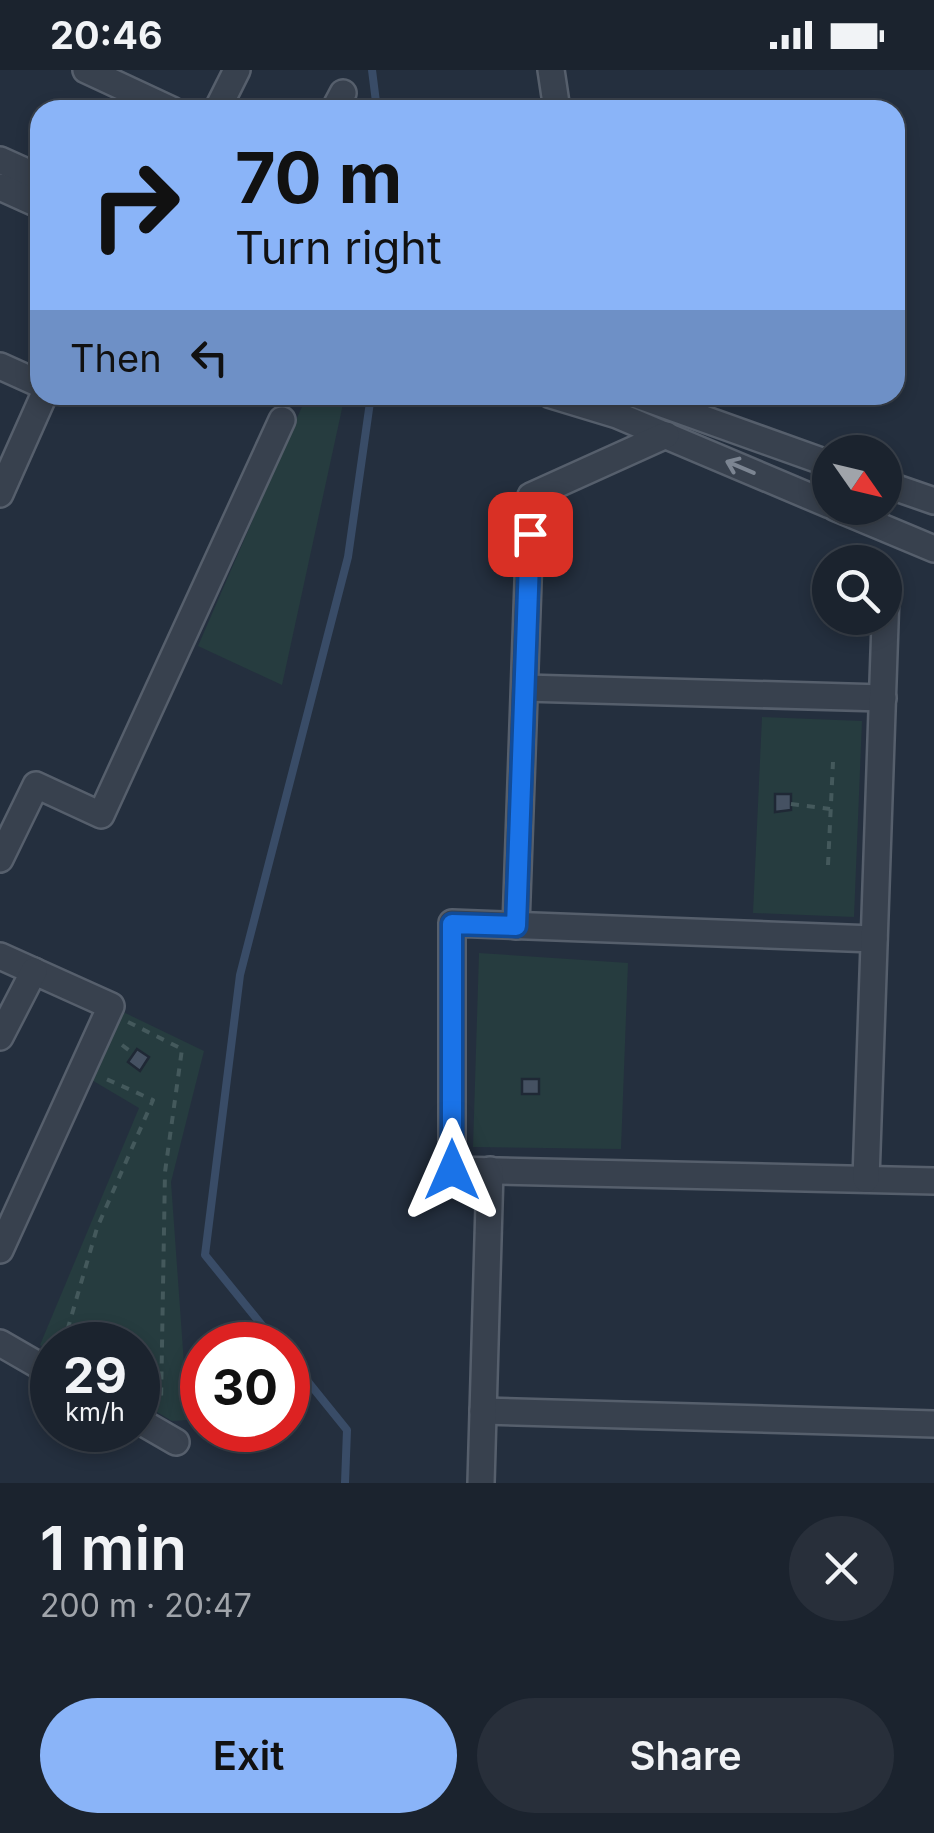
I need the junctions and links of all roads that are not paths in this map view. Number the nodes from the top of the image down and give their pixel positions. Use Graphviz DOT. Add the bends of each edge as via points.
graph roads {
  1 [pos="237,70"];
  2 [pos="551,70"];
  3 [pos="93,72"];
  4 [pos="151,100"];
  5 [pos="221,100"];
  6 [pos="555,100"];
  7 [pos="0,160"];
  8 [pos="30,174"];
  9 [pos="0,187"];
  10 [pos="30,200"];
  11 [pos="0,366"];
  12 [pos="30,380"];
  13 [pos="40,405"];
  14 [pos="580,405"];
  15 [pos="665,405"];
  16 [pos="282,420"];
  17 [pos="666,435"];
  18 [pos="812,458"];
  19 [pos="902,490"];
  20 [pos="0,494"];
  21 [pos="812,497"];
  22 [pos="934,501"];
  23 [pos="878,525"];
  24 [pos="934,549"];
  25 [pos="884,635"];
  26 [pos="525,688"];
  27 [pos="882,698"];
  28 [pos="0,859"];
  29 [pos="516,926"];
  30 [pos="874,939"];
  31 [pos="0,956"];
  32 [pos="34,971"];
  33 [pos="0,1037"];
  34 [pos="490,1170"];
  35 [pos="866,1179"];
  36 [pos="934,1182"];
  37 [pos="0,1250"];
  38 [pos="0,1343"];
  39 [pos="30,1360"];
  40 [pos="483,1411"];
  41 [pos="934,1424"];
  42 [pos="160,1426"];
  43 [pos="176,1442"];
  44 [pos="481,1483"];
  1 -- 5 [label="street"];
  2 -- 6 [label="street"];
  3 -- 4 [label="street"];
  7 -- 8 [label="street"];
  9 -- 10 [label="street"];
  11 -- 12 [label="street"];
  13 -- 20 [label="street"];
  14 -- 17 [label="street"];
  15 -- 18 [label="street"];
  16 -- 28 [label="street" via="101,815 36,785"];
  21 -- 17 [label="street, one-way"];
  17 -- 26 [label="street" via="531,496"];
  19 -- 22 [label="street"];
  23 -- 24 [label="street"];
  25 -- 27 [label="street"];
  26 -- 27 [label="street"];
  26 -- 29 [label="street"];
  27 -- 30 [label="street"];
  29 -- 30 [label="street"];
  29 -- 34 [label="street" via="452,924 452,1170"];
  30 -- 35 [label="street"];
  31 -- 32 [label="street"];
  32 -- 33 [label="street"];
  32 -- 37 [label="street" via="111,1006"];
  34 -- 35 [label="street"];
  34 -- 40 [label="street"];
  35 -- 36 [label="street"];
  38 -- 39 [label="street"];
  40 -- 41 [label="street"];
  40 -- 44 [label="street"];
  42 -- 43 [label="street"];
}
